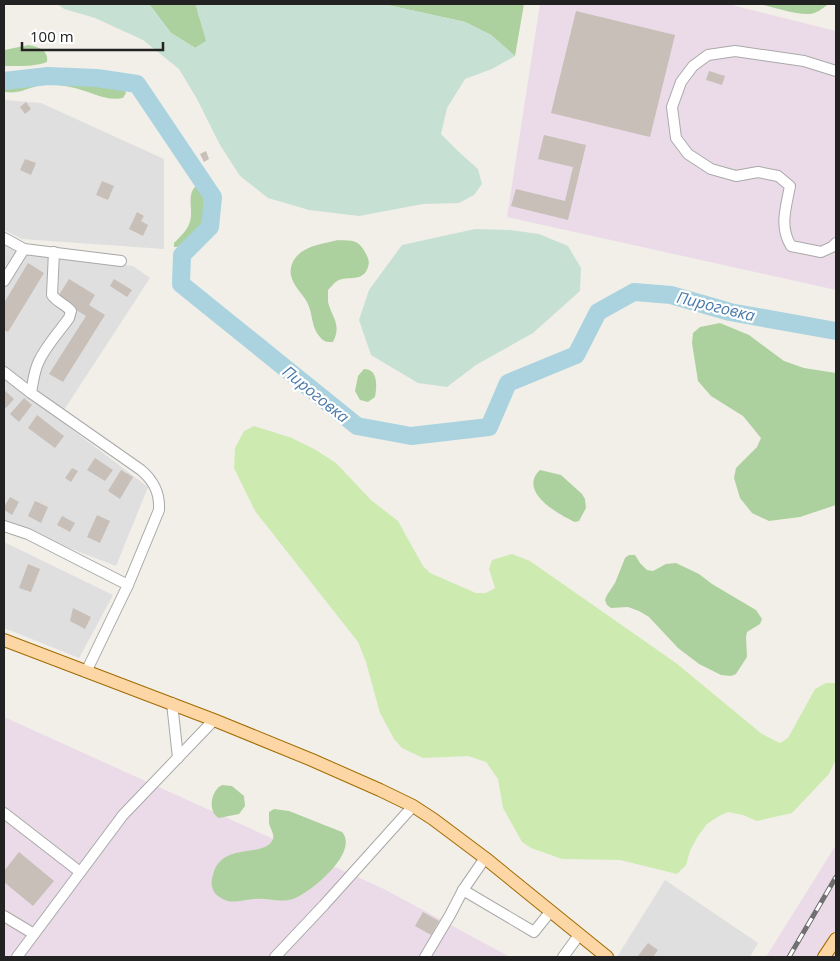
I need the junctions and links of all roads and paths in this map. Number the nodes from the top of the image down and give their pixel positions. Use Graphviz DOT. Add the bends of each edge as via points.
graph roads {
  1 [pos="836,71"];
  2 [pos="4,238"];
  3 [pos="836,244"];
  4 [pos="24,248"];
  5 [pos="54,252"];
  6 [pos="120,261"];
  7 [pos="4,280"];
  8 [pos="4,372"];
  9 [pos="31,393"];
  10 [pos="4,526"];
  11 [pos="128,585"];
  12 [pos="4,640"];
  13 [pos="86,672"];
  14 [pos="172,703"];
  15 [pos="214,720"];
  16 [pos="178,758"];
  17 [pos="413,806"];
  18 [pos="4,813"];
  19 [pos="485,858"];
  20 [pos="80,872"];
  21 [pos="463,890"];
  22 [pos="550,912"];
  23 [pos="6,921"];
  24 [pos="34,934"];
  25 [pos="578,934"];
  26 [pos="836,939"];
  27 [pos="17,957"];
  28 [pos="275,957"];
  29 [pos="425,957"];
  30 [pos="563,957"];
  31 [pos="607,957"];
  32 [pos="824,957"];
  1 -- 3 [label="street" via="804,61 734,51 708,55 693,66 681,82 672,107 676,138 688,154 711,169 736,176 758,172 778,176 790,186 784,221 791,246 821,252"];
  2 -- 4 [label="street"];
  4 -- 5 [label="street"];
  4 -- 7 [label="street"];
  5 -- 6 [label="street"];
  5 -- 9 [label="street" via="52,296 69,308 71,314 39,361"];
  8 -- 9 [label="street"];
  9 -- 11 [label="street" via="141,470 154,483 159,510"];
  10 -- 11 [label="street" via="28,534"];
  11 -- 13 [label="street"];
  12 -- 13 [label="main road"];
  13 -- 14 [label="main road"];
  14 -- 15 [label="main road"];
  14 -- 16 [label="street"];
  15 -- 16 [label="street"];
  15 -- 17 [label="main road"];
  16 -- 20 [label="street" via="123,815"];
  17 -- 19 [label="main road"];
  17 -- 28 [label="street"];
  18 -- 20 [label="street"];
  19 -- 21 [label="street"];
  19 -- 22 [label="main road"];
  20 -- 24 [label="street"];
  21 -- 22 [label="street" via="534,932"];
  21 -- 29 [label="street"];
  22 -- 25 [label="main road"];
  23 -- 24 [label="street"];
  24 -- 27 [label="street"];
  25 -- 30 [label="street"];
  25 -- 31 [label="main road"];
  26 -- 32 [label="main road"];
}
